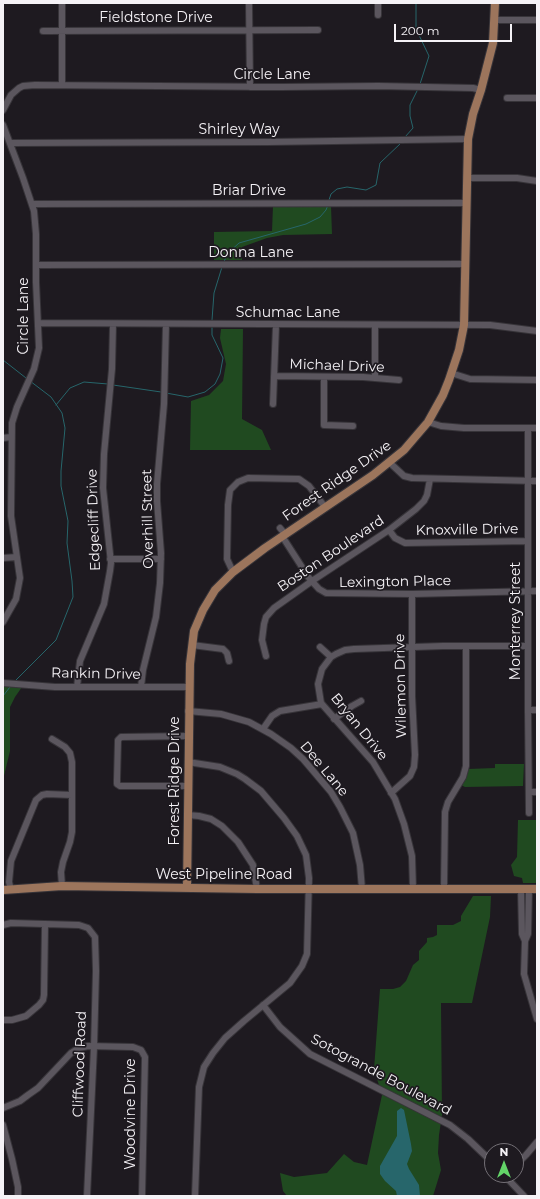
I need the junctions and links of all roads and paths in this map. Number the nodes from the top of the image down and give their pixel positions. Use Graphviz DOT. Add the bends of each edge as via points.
graph roads {
  1 [pos="62,3"];
  2 [pos="250,3"];
  3 [pos="378,3"];
  4 [pos="495,3"];
  5 [pos="378,15"];
  6 [pos="495,20"];
  7 [pos="537,20"];
  8 [pos="250,30"];
  9 [pos="318,30"];
  10 [pos="43,31"];
  11 [pos="62,31"];
  12 [pos="62,85"];
  13 [pos="250,87"];
  14 [pos="481,90"];
  15 [pos="507,98"];
  16 [pos="537,98"];
  17 [pos="3,110"];
  18 [pos="3,125"];
  19 [pos="468,139"];
  20 [pos="10,143"];
  21 [pos="467,178"];
  22 [pos="537,181"];
  23 [pos="467,203"];
  24 [pos="32,204"];
  25 [pos="466,264"];
  26 [pos="36,265"];
  27 [pos="38,323"];
  28 [pos="112,324"];
  29 [pos="166,324"];
  30 [pos="375,324"];
  31 [pos="276,325"];
  32 [pos="464,325"];
  33 [pos="537,331"];
  34 [pos="451,373"];
  35 [pos="274,376"];
  36 [pos="324,376"];
  37 [pos="375,378"];
  38 [pos="399,380"];
  39 [pos="537,380"];
  40 [pos="273,404"];
  41 [pos="428,422"];
  42 [pos="353,426"];
  43 [pos="528,428"];
  44 [pos="537,428"];
  45 [pos="12,437"];
  46 [pos="3,438"];
  47 [pos="390,462"];
  48 [pos="430,479"];
  49 [pos="528,480"];
  50 [pos="537,480"];
  51 [pos="3,497"];
  52 [pos="11,498"];
  53 [pos="325,507"];
  54 [pos="388,530"];
  55 [pos="282,533"];
  56 [pos="528,541"];
  57 [pos="17,557"];
  58 [pos="3,558"];
  59 [pos="110,559"];
  60 [pos="161,559"];
  61 [pos="233,572"];
  62 [pos="312,581"];
  63 [pos="528,591"];
  64 [pos="537,591"];
  65 [pos="412,594"];
  66 [pos="3,622"];
  67 [pos="192,645"];
  68 [pos="412,646"];
  69 [pos="466,646"];
  70 [pos="528,646"];
  71 [pos="320,647"];
  72 [pos="266,656"];
  73 [pos="331,657"];
  74 [pos="229,661"];
  75 [pos="5,683"];
  76 [pos="77,687"];
  77 [pos="141,687"];
  78 [pos="188,687"];
  79 [pos="360,701"];
  80 [pos="322,704"];
  81 [pos="528,710"];
  82 [pos="537,710"];
  83 [pos="188,711"];
  84 [pos="334,719"];
  85 [pos="263,729"];
  86 [pos="188,736"];
  87 [pos="52,739"];
  88 [pos="188,762"];
  89 [pos="188,786"];
  90 [pos="529,790"];
  91 [pos="392,792"];
  92 [pos="537,792"];
  93 [pos="72,794"];
  94 [pos="529,813"];
  95 [pos="188,815"];
  96 [pos="62,886"];
  97 [pos="187,888"];
  98 [pos="529,888"];
  99 [pos="257,889"];
  100 [pos="308,889"];
  101 [pos="362,889"];
  102 [pos="412,889"];
  103 [pos="444,889"];
  104 [pos="7,890"];
  105 [pos="45,924"];
  106 [pos="3,925"];
  107 [pos="263,1006"];
  108 [pos="537,1019"];
  109 [pos="3,1020"];
  110 [pos="94,1046"];
  111 [pos="3,1108"];
  112 [pos="3,1124"];
  113 [pos="537,1142"];
  114 [pos="484,1155"];
  115 [pos="524,1157"];
  116 [pos="512,1183"];
  117 [pos="18,1196"];
  118 [pos="87,1196"];
  119 [pos="142,1196"];
  120 [pos="195,1196"];
  121 [pos="524,1196"];
  1 -- 11 [label="street"];
  2 -- 8 [label="street"];
  3 -- 5 [label="street"];
  4 -- 6 [label="main road, Forest Ridge Drive"];
  6 -- 7 [label="street"];
  6 -- 14 [label="main road, Forest Ridge Drive" via="494,42"];
  8 -- 9 [label="street, Fieldstone Drive"];
  8 -- 11 [label="street, Fieldstone Drive"];
  8 -- 13 [label="street"];
  10 -- 11 [label="street, Fieldstone Drive"];
  11 -- 12 [label="street"];
  12 -- 13 [label="street, Circle Lane"];
  12 -- 17 [label="street, Circle Lane" via="24,86 12,95"];
  13 -- 14 [label="street, Circle Lane" via="419,87"];
  14 -- 19 [label="main road, Forest Ridge Drive"];
  15 -- 16 [label="street"];
  18 -- 20 [label="street, Circle Lane"];
  19 -- 20 [label="street, Shirley Way"];
  19 -- 21 [label="main road, Forest Ridge Drive"];
  20 -- 24 [label="street, Circle Lane"];
  21 -- 22 [label="street" via="517,178"];
  21 -- 23 [label="main road, Forest Ridge Drive"];
  23 -- 24 [label="street, Briar Drive"];
  23 -- 25 [label="main road, Forest Ridge Drive"];
  24 -- 26 [label="street, Circle Lane" via="35,219"];
  25 -- 26 [label="street, Donna Lane"];
  25 -- 32 [label="main road, Forest Ridge Drive"];
  26 -- 27 [label="street, Circle Lane"];
  27 -- 28 [label="street, Schumac Lane"];
  27 -- 45 [label="street, Circle Lane" via="38,356 14,415"];
  28 -- 29 [label="street, Schumac Lane"];
  28 -- 59 [label="street, Edgecliff Drive" via="111,385 103,488"];
  29 -- 31 [label="street, Schumac Lane"];
  29 -- 60 [label="street, Overhill Street" via="165,393 157,484"];
  30 -- 31 [label="street, Schumac Lane"];
  30 -- 32 [label="street, Schumac Lane"];
  30 -- 37 [label="street"];
  31 -- 35 [label="street"];
  32 -- 33 [label="street, Schumac Lane" via="490,325"];
  32 -- 34 [label="main road, Forest Ridge Drive"];
  34 -- 39 [label="street" via="470,379"];
  34 -- 41 [label="main road, Forest Ridge Drive" via="443,395"];
  35 -- 36 [label="street, Michael Drive"];
  35 -- 40 [label="street"];
  36 -- 37 [label="street, Michael Drive"];
  36 -- 42 [label="street" via="324,425"];
  37 -- 38 [label="street, Michael Drive"];
  41 -- 43 [label="street" via="464,428"];
  41 -- 47 [label="main road, Forest Ridge Drive"];
  43 -- 44 [label="street"];
  43 -- 49 [label="street, Monterrey Street"];
  45 -- 46 [label="street"];
  45 -- 52 [label="street, Circle Lane"];
  47 -- 48 [label="street" via="404,476"];
  47 -- 53 [label="main road, Forest Ridge Drive"];
  48 -- 49 [label="street"];
  48 -- 54 [label="street, Boston Boulevard" via="424,501"];
  49 -- 50 [label="street"];
  49 -- 56 [label="street, Monterrey Street"];
  51 -- 52 [label="street"];
  52 -- 57 [label="street, Circle Lane"];
  53 -- 55 [label="main road, Forest Ridge Drive"];
  53 -- 61 [label="street" via="309,486 299,479 248,478 238,482 230,490 228,504 227,559"];
  54 -- 56 [label="street, Knoxville Drive" via="395,538 405,543"];
  54 -- 62 [label="street, Boston Boulevard"];
  55 -- 61 [label="main road, Forest Ridge Drive"];
  55 -- 62 [label="street, Lexington Place"];
  56 -- 63 [label="street, Monterrey Street"];
  57 -- 58 [label="street"];
  57 -- 66 [label="street, Circle Lane" via="20,578 18,592"];
  59 -- 60 [label="street"];
  59 -- 76 [label="street, Edgecliff Drive" via="104,604 80,661"];
  60 -- 77 [label="street, Overhill Street" via="156,617"];
  61 -- 67 [label="main road, Forest Ridge Drive" via="215,590 203,610 194,631"];
  62 -- 65 [label="street, Lexington Place" via="322,592 332,594"];
  62 -- 72 [label="street, Boston Boulevard" via="274,608 266,617 262,640"];
  63 -- 64 [label="street, Lexington Place"];
  63 -- 65 [label="street, Lexington Place"];
  63 -- 70 [label="street, Monterrey Street"];
  65 -- 68 [label="street, Wilemon Drive"];
  67 -- 74 [label="street" via="223,649 227,652"];
  67 -- 78 [label="main road, Forest Ridge Drive"];
  68 -- 69 [label="street"];
  68 -- 73 [label="street" via="345,650"];
  68 -- 91 [label="street, Wilemon Drive" via="414,767 410,776"];
  69 -- 70 [label="street"];
  69 -- 103 [label="street" via="466,766 445,812"];
  70 -- 81 [label="street, Monterrey Street"];
  71 -- 73 [label="street"];
  73 -- 80 [label="street, Bryan Drive" via="322,669 319,679"];
  75 -- 76 [label="street, Rankin Drive"];
  76 -- 77 [label="street, Rankin Drive"];
  77 -- 78 [label="street, Rankin Drive"];
  78 -- 83 [label="main road, Forest Ridge Drive"];
  79 -- 84 [label="street"];
  80 -- 84 [label="street, Bryan Drive"];
  80 -- 85 [label="street" via="280,711 272,716"];
  81 -- 82 [label="street"];
  81 -- 90 [label="street, Monterrey Street"];
  83 -- 85 [label="street, Dee Lane" via="230,716"];
  83 -- 86 [label="main road, Forest Ridge Drive"];
  84 -- 91 [label="street, Bryan Drive" via="373,762"];
  85 -- 101 [label="street, Dee Lane" via="303,759 331,792 356,842"];
  86 -- 88 [label="main road, Forest Ridge Drive"];
  86 -- 89 [label="street" via="121,737 118,740 117,784"];
  87 -- 93 [label="street" via="65,747 71,756"];
  88 -- 89 [label="main road, Forest Ridge Drive"];
  88 -- 100 [label="street" via="220,767 238,774 271,802 304,848 308,866"];
  89 -- 95 [label="main road, Forest Ridge Drive"];
  90 -- 92 [label="street"];
  90 -- 94 [label="street, Monterrey Street"];
  91 -- 102 [label="street, Bryan Drive" via="408,835 412,856"];
  93 -- 96 [label="street" via="72,832 63,862"];
  93 -- 104 [label="street" via="47,794 36,800 12,861"];
  95 -- 97 [label="main road, Forest Ridge Drive"];
  95 -- 99 [label="street" via="210,819 222,826 238,842 253,865"];
  96 -- 97 [label="main road, West Pipeline Road"];
  96 -- 104 [label="main road, West Pipeline Road"];
  97 -- 99 [label="main road, West Pipeline Road"];
  98 -- 103 [label="main road, West Pipeline Road"];
  98 -- 108 [label="street" via="524,974"];
  99 -- 100 [label="main road, West Pipeline Road"];
  100 -- 101 [label="main road, West Pipeline Road"];
  100 -- 107 [label="street" via="307,954 304,962 290,983"];
  101 -- 102 [label="main road, West Pipeline Road"];
  102 -- 103 [label="main road, West Pipeline Road"];
  105 -- 106 [label="street"];
  105 -- 109 [label="street" via="42,1000 39,1006 26,1016"];
  105 -- 110 [label="street, Cliffwood Road" via="84,926 95,938"];
  107 -- 114 [label="street, Sotogrande Boulevard" via="280,1027 310,1054 440,1120 459,1132"];
  107 -- 120 [label="street" via="225,1038 204,1067 198,1095"];
  110 -- 111 [label="street, Woodvine Drive" via="83,1047 71,1053 38,1088 20,1101"];
  110 -- 118 [label="street, Cliffwood Road"];
  110 -- 119 [label="street, Woodvine Drive" via="133,1047 141,1050 145,1057"];
  112 -- 117 [label="street"];
  113 -- 115 [label="street"];
  116 -- 121 [label="street"];
}
